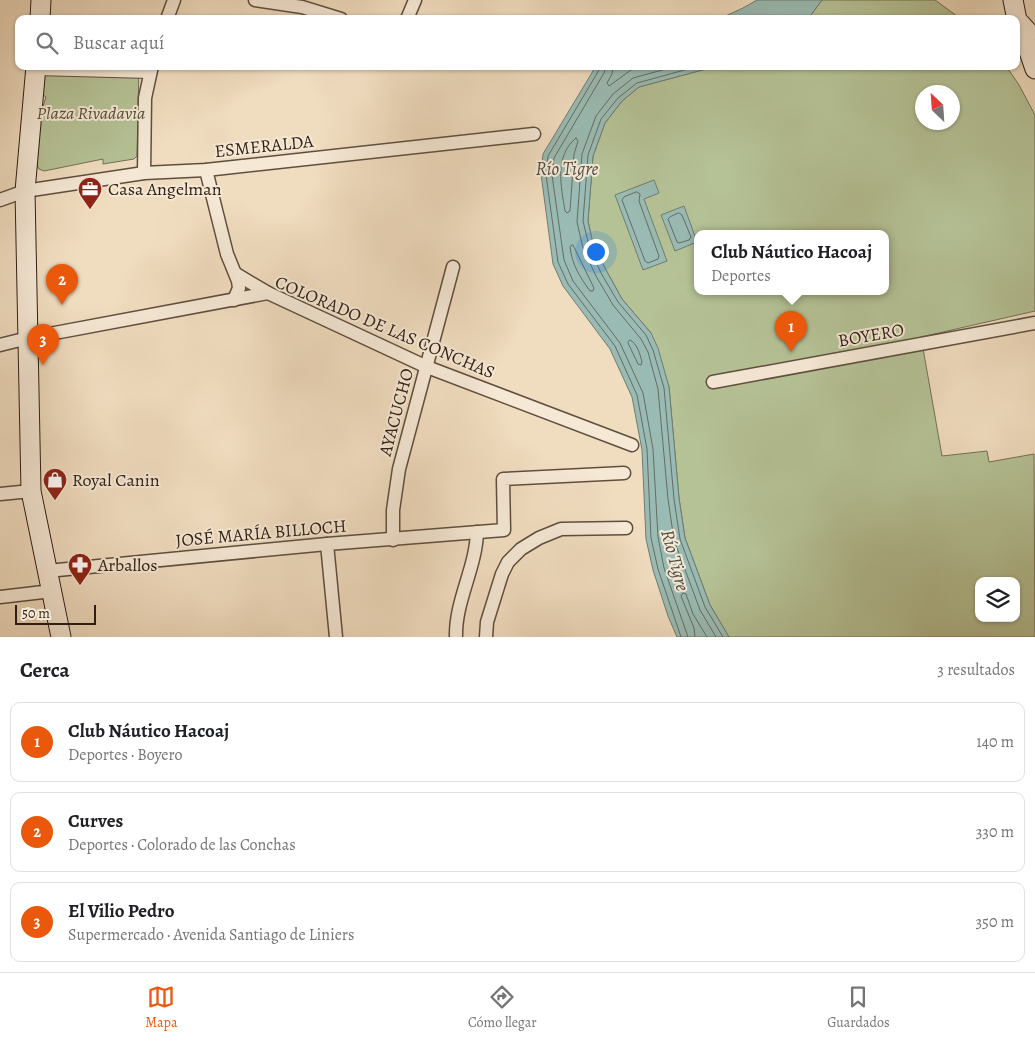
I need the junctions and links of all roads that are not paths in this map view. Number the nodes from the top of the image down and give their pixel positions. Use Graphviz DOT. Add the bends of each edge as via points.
graph roads {
  1 [pos="41,0"];
  2 [pos="174,0"];
  3 [pos="255,0"];
  4 [pos="414,0"];
  5 [pos="998,0"];
  6 [pos="1014,0"];
  7 [pos="40,15"];
  8 [pos="168,15"];
  9 [pos="328,15"];
  10 [pos="408,15"];
  11 [pos="1012,15"];
  12 [pos="1016,15"];
  13 [pos="1020,24"];
  14 [pos="1020,29"];
  15 [pos="1035,37"];
  16 [pos="1035,69"];
  17 [pos="36,70"];
  18 [pos="151,70"];
  19 [pos="534,134"];
  20 [pos="206,170"];
  21 [pos="144,173"];
  22 [pos="25,191"];
  23 [pos="0,200"];
  24 [pos="453,267"];
  25 [pos="236,274"];
  26 [pos="268,293"];
  27 [pos="234,300"];
  28 [pos="1035,323"];
  29 [pos="28,338"];
  30 [pos="0,346"];
  31 [pos="427,367"];
  32 [pos="713,382"];
  33 [pos="632,445"];
  34 [pos="624,473"];
  35 [pos="31,491"];
  36 [pos="0,494"];
  37 [pos="626,528"];
  38 [pos="477,532"];
  39 [pos="393,540"];
  40 [pos="327,544"];
  41 [pos="47,571"];
  42 [pos="52,591"];
  43 [pos="0,597"];
  44 [pos="61,637"];
  45 [pos="336,637"];
  46 [pos="456,637"];
  47 [pos="486,637"];
  1 -- 7 [label="main road"];
  2 -- 8 [label="street"];
  3 -- 9 [label="street" via="302,7"];
  4 -- 10 [label="street"];
  5 -- 11 [label="main road"];
  6 -- 12 [label="main road"];
  13 -- 15 [label="main road"];
  14 -- 16 [label="main road"];
  17 -- 22 [label="main road"];
  18 -- 21 [label="street" via="145,98"];
  19 -- 20 [label="street, ESMERALDA"];
  20 -- 21 [label="street, ESMERALDA"];
  20 -- 25 [label="street" via="227,254"];
  21 -- 22 [label="street, ESMERALDA"];
  22 -- 23 [label="street, ESMERALDA"];
  22 -- 29 [label="main road"];
  24 -- 31 [label="street, AYACUCHO"];
  25 -- 26 [label="street"];
  25 -- 27 [label="street" via="239,288"];
  26 -- 27 [label="street, COLORADO DE LAS CONCHAS"];
  26 -- 31 [label="street, COLORADO DE LAS CONCHAS"];
  27 -- 29 [label="street, COLORADO DE LAS CONCHAS"];
  28 -- 32 [label="street, BOYERO"];
  29 -- 30 [label="street, COLORADO DE LAS CONCHAS"];
  29 -- 35 [label="main road"];
  31 -- 33 [label="street, COLORADO DE LAS CONCHAS"];
  31 -- 39 [label="street, AYACUCHO" via="399,468"];
  34 -- 38 [label="street, JOSÉ MARÍA BILLOCH" via="503,479 504,530"];
  35 -- 36 [label="street"];
  35 -- 41 [label="main road"];
  37 -- 47 [label="street" via="561,529 521,549 502,574 487,622"];
  38 -- 39 [label="street, JOSÉ MARÍA BILLOCH"];
  38 -- 46 [label="street" via="477,548 460,604"];
  39 -- 40 [label="street, JOSÉ MARÍA BILLOCH"];
  40 -- 41 [label="street, JOSÉ MARÍA BILLOCH"];
  40 -- 45 [label="street"];
  41 -- 42 [label="main road"];
  42 -- 43 [label="street"];
  42 -- 44 [label="main road"];
}
